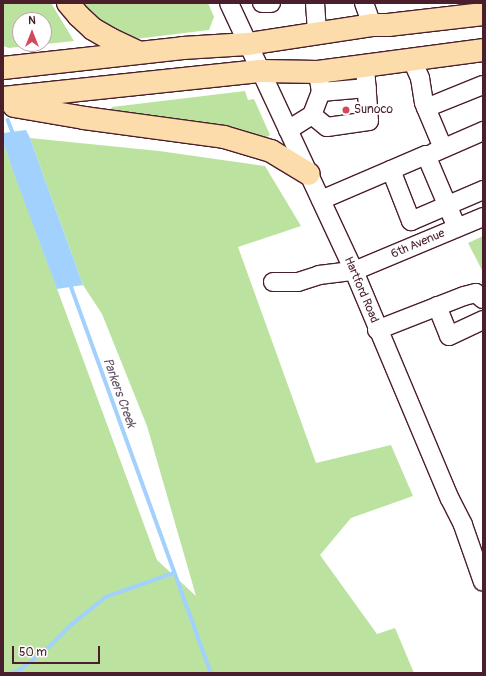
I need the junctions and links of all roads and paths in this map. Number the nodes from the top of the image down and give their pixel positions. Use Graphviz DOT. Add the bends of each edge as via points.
graph roads {
  1 [pos="68,3"];
  2 [pos="230,3"];
  3 [pos="262,3"];
  4 [pos="271,3"];
  5 [pos="315,3"];
  6 [pos="364,3"];
  7 [pos="483,14"];
  8 [pos="372,25"];
  9 [pos="317,33"];
  10 [pos="248,44"];
  11 [pos="483,50"];
  12 [pos="139,53"];
  13 [pos="412,60"];
  14 [pos="365,66"];
  15 [pos="3,68"];
  16 [pos="260,71"];
  17 [pos="320,82"];
  18 [pos="483,85"];
  19 [pos="367,88"];
  20 [pos="3,98"];
  21 [pos="3,104"];
  22 [pos="426,108"];
  23 [pos="312,115"];
  24 [pos="288,130"];
  25 [pos="483,131"];
  26 [pos="443,148"];
  27 [pos="426,155"];
  28 [pos="391,170"];
  29 [pos="309,174"];
  30 [pos="483,190"];
  31 [pos="321,200"];
  32 [pos="448,206"];
  33 [pos="483,217"];
  34 [pos="457,228"];
  35 [pos="354,271"];
  36 [pos="273,282"];
  37 [pos="483,299"];
  38 [pos="437,306"];
  39 [pos="483,320"];
  40 [pos="378,330"];
  41 [pos="483,582"];
  1 -- 12 [label="highway" via="93,29"];
  2 -- 10 [label="street, Hartford Road"];
  3 -- 4 [label="street"];
  5 -- 9 [label="street"];
  6 -- 8 [label="street"];
  7 -- 8 [label="highway"];
  8 -- 9 [label="highway"];
  9 -- 10 [label="highway"];
  10 -- 12 [label="highway"];
  10 -- 16 [label="street, Hartford Road"];
  11 -- 13 [label="highway"];
  12 -- 15 [label="highway"];
  13 -- 14 [label="highway"];
  13 -- 22 [label="street" via="420,78"];
  14 -- 17 [label="highway"];
  14 -- 19 [label="street"];
  16 -- 17 [label="highway"];
  16 -- 20 [label="highway"];
  16 -- 24 [label="street, Hartford Road"];
  17 -- 19 [label="street"];
  17 -- 23 [label="street"];
  18 -- 22 [label="street"];
  19 -- 23 [label="street" via="369,121 327,127"];
  21 -- 29 [label="highway" via="224,137 271,151"];
  22 -- 26 [label="street"];
  23 -- 24 [label="street"];
  24 -- 29 [label="street, Hartford Road"];
  25 -- 26 [label="street"];
  26 -- 27 [label="street"];
  27 -- 28 [label="street"];
  27 -- 32 [label="street"];
  28 -- 31 [label="street"];
  28 -- 32 [label="street" via="412,221"];
  29 -- 31 [label="street, Hartford Road"];
  30 -- 32 [label="street"];
  31 -- 35 [label="street, Hartford Road"];
  32 -- 34 [label="street"];
  33 -- 34 [label="street, 6th Avenue"];
  34 -- 35 [label="street, 6th Avenue"];
  35 -- 36 [label="street, 6th Avenue" via="319,275 298,282"];
  35 -- 40 [label="street, Hartford Road"];
  37 -- 38 [label="street" via="476,293"];
  38 -- 39 [label="street" via="448,336"];
  38 -- 40 [label="street"];
  40 -- 41 [label="street, Hartford Road" via="463,525"];
}
